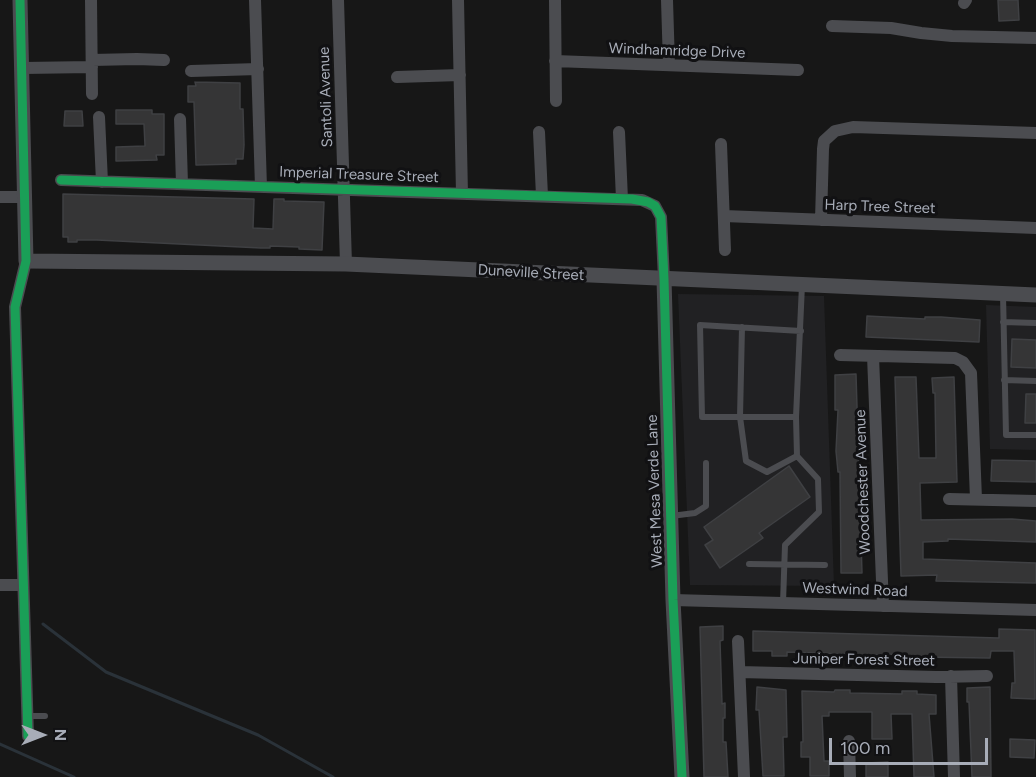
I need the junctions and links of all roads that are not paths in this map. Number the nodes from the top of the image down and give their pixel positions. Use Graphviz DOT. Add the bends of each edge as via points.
graph roads {
  1 [pos="20,0"];
  2 [pos="91,0"];
  3 [pos="255,0"];
  4 [pos="338,0"];
  5 [pos="458,0"];
  6 [pos="555,0"];
  7 [pos="667,0"];
  8 [pos="832,27"];
  9 [pos="1036,38"];
  10 [pos="164,60"];
  11 [pos="555,61"];
  12 [pos="92,64"];
  13 [pos="669,65"];
  14 [pos="22,69"];
  15 [pos="258,69"];
  16 [pos="798,70"];
  17 [pos="191,71"];
  18 [pos="460,75"];
  19 [pos="397,77"];
  20 [pos="92,94"];
  21 [pos="556,101"];
  22 [pos="99,117"];
  23 [pos="180,119"];
  24 [pos="539,132"];
  25 [pos="619,132"];
  26 [pos="1036,133"];
  27 [pos="722,144"];
  28 [pos="61,180"];
  29 [pos="102,182"];
  30 [pos="182,184"];
  31 [pos="261,187"];
  32 [pos="344,189"];
  33 [pos="462,194"];
  34 [pos="542,196"];
  35 [pos="0,197"];
  36 [pos="26,197"];
  37 [pos="622,199"];
  38 [pos="655,206"];
  39 [pos="724,216"];
  40 [pos="821,220"];
  41 [pos="1036,228"];
  42 [pos="725,250"];
  43 [pos="26,261"];
  44 [pos="346,264"];
  45 [pos="664,279"];
  46 [pos="802,285"];
  47 [pos="1003,294"];
  48 [pos="1036,295"];
  49 [pos="1003,322"];
  50 [pos="1036,323"];
  51 [pos="741,327"];
  52 [pos="801,330"];
  53 [pos="840,355"];
  54 [pos="873,356"];
  55 [pos="1004,380"];
  56 [pos="1036,381"];
  57 [pos="740,417"];
  58 [pos="796,417"];
  59 [pos="1036,435"];
  60 [pos="797,456"];
  61 [pos="706,463"];
  62 [pos="949,499"];
  63 [pos="976,500"];
  64 [pos="1036,501"];
  65 [pos="671,516"];
  66 [pos="749,564"];
  67 [pos="785,565"];
  68 [pos="825,565"];
  69 [pos="0,585"];
  70 [pos="22,585"];
  71 [pos="673,600"];
  72 [pos="783,603"];
  73 [pos="883,606"];
  74 [pos="1036,610"];
  75 [pos="738,641"];
  76 [pos="740,672"];
  77 [pos="951,676"];
  78 [pos="987,676"];
  79 [pos="27,716"];
  80 [pos="45,716"];
  81 [pos="28,736"];
  82 [pos="849,741"];
  83 [pos="682,777"];
  84 [pos="744,777"];
  85 [pos="850,777"];
  86 [pos="954,777"];
  1 -- 14 [label="street"];
  2 -- 12 [label="street"];
  3 -- 15 [label="street"];
  4 -- 32 [label="street, Santoli Avenue"];
  5 -- 18 [label="street"];
  6 -- 11 [label="street"];
  7 -- 13 [label="street"];
  8 -- 9 [label="street"];
  10 -- 12 [label="street" via="137,58"];
  11 -- 13 [label="street, Windhamridge Drive"];
  11 -- 21 [label="street"];
  12 -- 14 [label="street"];
  12 -- 20 [label="street"];
  13 -- 16 [label="street, Windhamridge Drive"];
  14 -- 36 [label="street"];
  15 -- 17 [label="street"];
  15 -- 31 [label="street"];
  18 -- 19 [label="street"];
  18 -- 33 [label="street"];
  22 -- 29 [label="street"];
  23 -- 30 [label="street"];
  24 -- 34 [label="street"];
  25 -- 37 [label="street"];
  26 -- 40 [label="street" via="853,127 835,130 824,141"];
  27 -- 39 [label="street"];
  28 -- 29 [label="street, Imperial Treasure Street"];
  29 -- 30 [label="street, Imperial Treasure Street"];
  30 -- 31 [label="street, Imperial Treasure Street"];
  31 -- 32 [label="street, Imperial Treasure Street"];
  32 -- 33 [label="street, Imperial Treasure Street"];
  32 -- 44 [label="street, Santoli Avenue"];
  33 -- 34 [label="street, Imperial Treasure Street"];
  34 -- 37 [label="street, Imperial Treasure Street"];
  35 -- 36 [label="street"];
  36 -- 43 [label="street"];
  37 -- 38 [label="street, Imperial Treasure Street" via="642,200"];
  38 -- 45 [label="street, West Mesa Verde Lane" via="661,217"];
  39 -- 40 [label="street, Harp Tree Street"];
  39 -- 42 [label="street"];
  40 -- 41 [label="street, Harp Tree Street"];
  43 -- 44 [label="street, Duneville Street"];
  43 -- 70 [label="street" via="15,307"];
  44 -- 45 [label="street, Duneville Street"];
  45 -- 46 [label="street, Duneville Street"];
  45 -- 65 [label="street, West Mesa Verde Lane"];
  46 -- 47 [label="street, Duneville Street"];
  46 -- 52 [label="lane"];
  47 -- 48 [label="street, Duneville Street"];
  47 -- 49 [label="lane"];
  49 -- 50 [label="lane"];
  49 -- 55 [label="lane"];
  51 -- 52 [label="lane"];
  51 -- 57 [label="lane"];
  51 -- 57 [label="lane" via="700,326 702,417"];
  52 -- 58 [label="lane"];
  53 -- 54 [label="street"];
  54 -- 63 [label="street" via="955,358 971,373"];
  54 -- 73 [label="street, Woodchester Avenue"];
  55 -- 56 [label="lane"];
  55 -- 59 [label="lane" via="1005,435"];
  57 -- 58 [label="lane"];
  57 -- 60 [label="lane" via="746,461 767,472"];
  58 -- 60 [label="lane"];
  60 -- 67 [label="lane" via="818,479 819,512 785,545"];
  61 -- 65 [label="lane" via="706,507 695,513"];
  62 -- 63 [label="street"];
  63 -- 64 [label="street"];
  65 -- 71 [label="street, West Mesa Verde Lane"];
  66 -- 67 [label="lane"];
  67 -- 68 [label="lane"];
  67 -- 72 [label="lane"];
  69 -- 70 [label="street"];
  70 -- 79 [label="street"];
  71 -- 72 [label="street, Westwind Road"];
  71 -- 83 [label="street, West Mesa Verde Lane"];
  72 -- 73 [label="street, Westwind Road"];
  73 -- 74 [label="street, Westwind Road"];
  75 -- 76 [label="street"];
  76 -- 77 [label="street, Juniper Forest Street"];
  76 -- 84 [label="street"];
  77 -- 78 [label="street, Juniper Forest Street"];
  77 -- 86 [label="street"];
  79 -- 80 [label="lane"];
  79 -- 81 [label="street"];
  82 -- 85 [label="street"];
}
